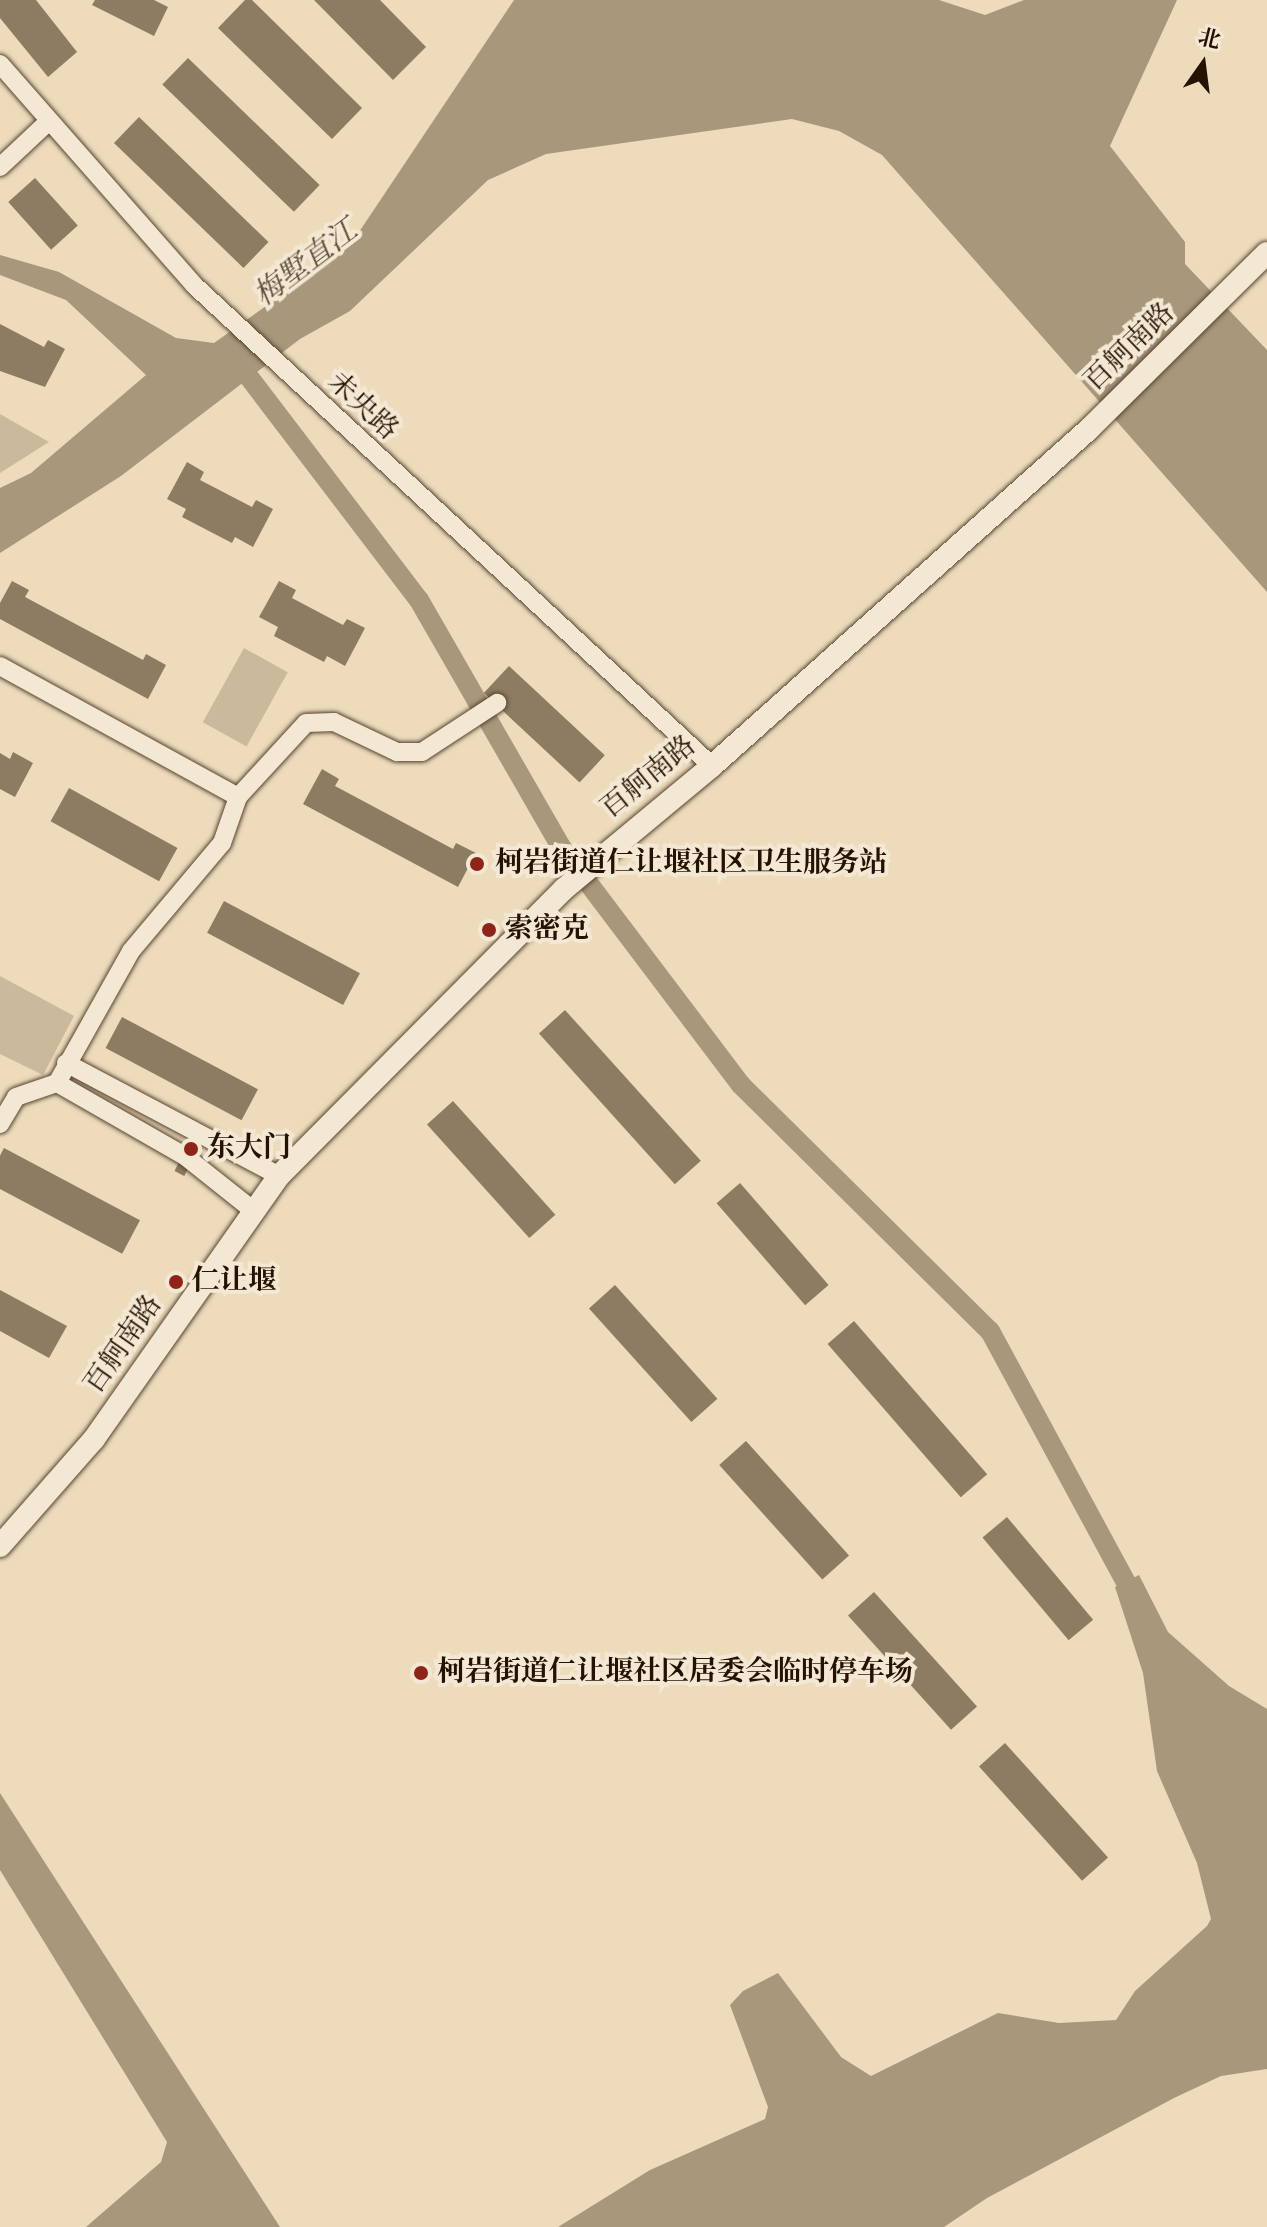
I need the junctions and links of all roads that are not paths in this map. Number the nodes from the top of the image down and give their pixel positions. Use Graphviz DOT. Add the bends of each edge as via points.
graph roads {
  1 [pos="0,64"];
  2 [pos="48,122"];
  3 [pos="0,167"];
  4 [pos="1267,253"];
  5 [pos="0,666"];
  6 [pos="497,703"];
  7 [pos="712,766"];
  8 [pos="238,797"];
  9 [pos="66,1063"];
  10 [pos="57,1083"];
  11 [pos="0,1124"];
  12 [pos="279,1176"];
  13 [pos="254,1211"];
  14 [pos="0,1546"];
  1 -- 2 [label="street, 未央路"];
  2 -- 3 [label="street"];
  2 -- 7 [label="street, 未央路" via="194,285 278,368"];
  4 -- 7 [label="street, 百舸南路" via="1089,429"];
  5 -- 8 [label="street"];
  6 -- 8 [label="street" via="422,752 397,752 334,722 306,723"];
  7 -- 12 [label="street, 百舸南路" via="564,889"];
  8 -- 9 [label="street" via="222,843 131,951"];
  9 -- 10 [label="street"];
  9 -- 12 [label="street"];
  10 -- 11 [label="street" via="16,1097"];
  10 -- 13 [label="street" via="186,1157"];
  12 -- 13 [label="street, 百舸南路"];
  13 -- 14 [label="street, 百舸南路" via="94,1439"];
}
